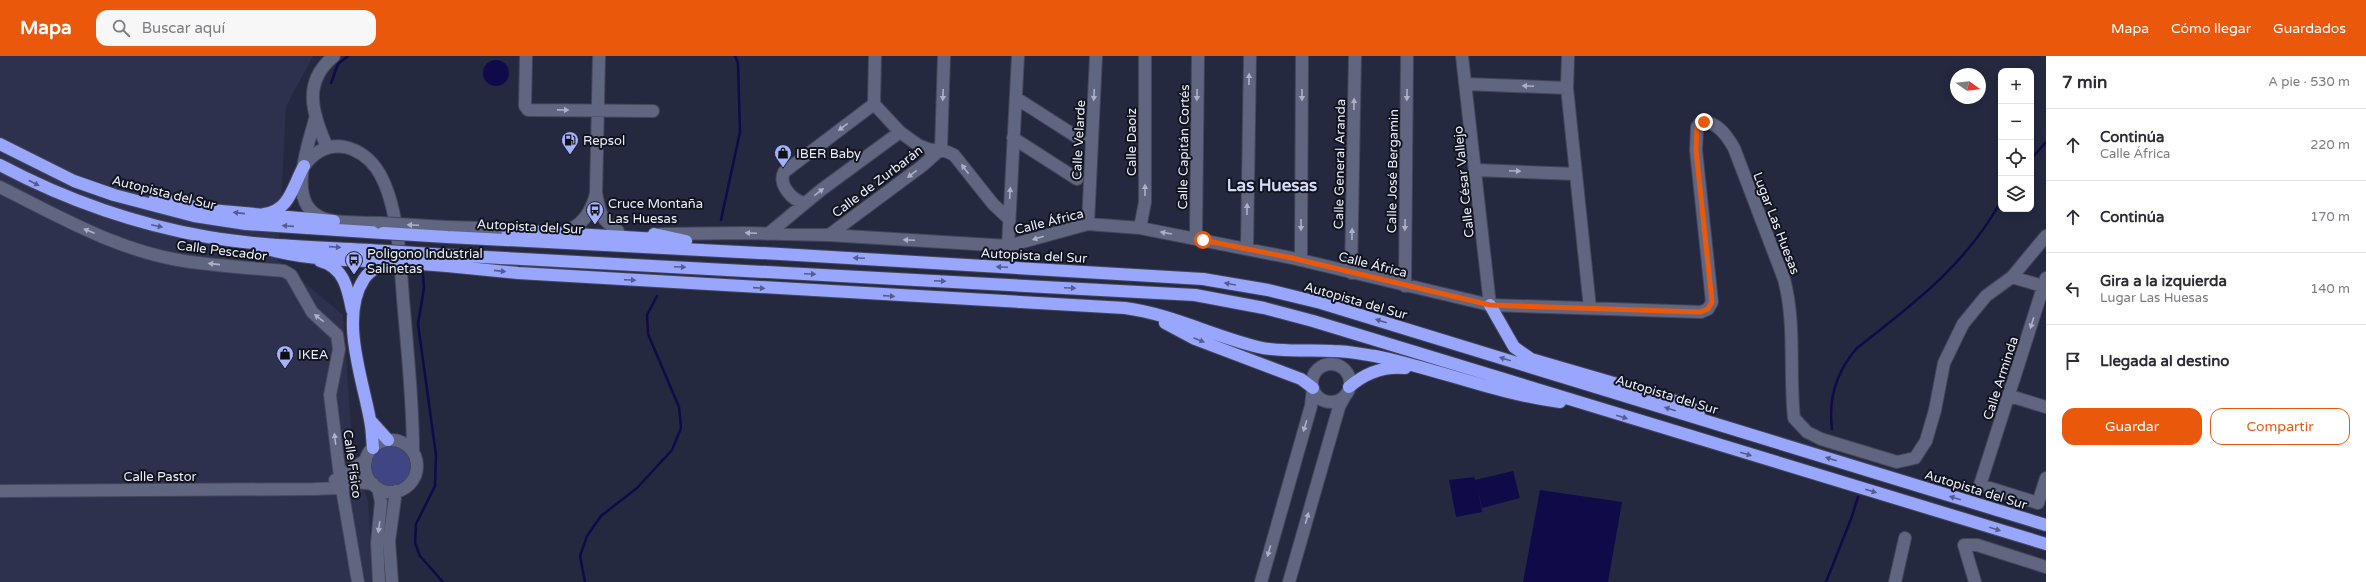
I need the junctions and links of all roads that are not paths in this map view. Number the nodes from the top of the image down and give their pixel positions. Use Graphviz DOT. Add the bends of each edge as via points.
graph roads {
  1 [pos="334,56"];
  2 [pos="526,56"];
  3 [pos="599,56"];
  4 [pos="875,56"];
  5 [pos="944,56"];
  6 [pos="1018,56"];
  7 [pos="1096,56"];
  8 [pos="1145,56"];
  9 [pos="1198,56"];
  10 [pos="1250,56"];
  11 [pos="1302,56"];
  12 [pos="1355,56"];
  13 [pos="1407,56"];
  14 [pos="1462,56"];
  15 [pos="1568,56"];
  16 [pos="1466,84"];
  17 [pos="1567,88"];
  18 [pos="1016,98"];
  19 [pos="874,104"];
  20 [pos="598,111"];
  21 [pos="653,111"];
  22 [pos="315,119"];
  23 [pos="900,132"];
  24 [pos="1013,138"];
  25 [pos="1080,139"];
  26 [pos="0,144"];
  27 [pos="327,147"];
  28 [pos="941,148"];
  29 [pos="0,165"];
  30 [pos="304,166"];
  31 [pos="1476,170"];
  32 [pos="1576,174"];
  33 [pos="1077,179"];
  34 [pos="74,181"];
  35 [pos="0,187"];
  36 [pos="596,193"];
  37 [pos="791,196"];
  38 [pos="804,203"];
  39 [pos="256,215"];
  40 [pos="788,216"];
  41 [pos="1009,219"];
  42 [pos="334,221"];
  43 [pos="1088,224"];
  44 [pos="381,228"];
  45 [pos="572,228"];
  46 [pos="1140,228"];
  47 [pos="507,230"];
  48 [pos="618,231"];
  49 [pos="446,232"];
  50 [pos="654,234"];
  51 [pos="768,234"];
  52 [pos="829,235"];
  53 [pos="2046,236"];
  54 [pos="1193,238"];
  55 [pos="241,241"];
  56 [pos="686,241"];
  57 [pos="1008,246"];
  58 [pos="1247,248"];
  59 [pos="780,254"];
  60 [pos="305,257"];
  61 [pos="391,258"];
  62 [pos="1298,259"];
  63 [pos="447,260"];
  64 [pos="1351,273"];
  65 [pos="2012,277"];
  66 [pos="2045,284"];
  67 [pos="1405,286"];
  68 [pos="1490,305"];
  69 [pos="1125,308"];
  70 [pos="1590,308"];
  71 [pos="1700,312"];
  72 [pos="354,323"];
  73 [pos="339,349"];
  74 [pos="1446,374"];
  75 [pos="1313,388"];
  76 [pos="1347,391"];
  77 [pos="2010,396"];
  78 [pos="1584,405"];
  79 [pos="2046,407"];
  80 [pos="413,413"];
  81 [pos="370,420"];
  82 [pos="1734,429"];
  83 [pos="392,441"];
  84 [pos="373,448"];
  85 [pos="413,451"];
  86 [pos="366,460"];
  87 [pos="2046,478"];
  88 [pos="341,482"];
  89 [pos="376,486"];
  90 [pos="322,489"];
  91 [pos="0,491"];
  92 [pos="396,491"];
  93 [pos="346,508"];
  94 [pos="2046,525"];
  95 [pos="1906,538"];
  96 [pos="2046,544"];
  97 [pos="2046,567"];
  98 [pos="358,582"];
  99 [pos="379,582"];
  100 [pos="392,582"];
  101 [pos="1261,582"];
  102 [pos="1289,582"];
  103 [pos="1895,582"];
  104 [pos="1974,582"];
  1 -- 22 [label="street" via="322,66 316,76 313,98"];
  2 -- 20 [label="street, one-way" via="524,106 528,110"];
  3 -- 20 [label="street"];
  4 -- 19 [label="street"];
  5 -- 28 [label="street, one-way"];
  6 -- 18 [label="street"];
  7 -- 43 [label="street, Calle Velarde, one-way"];
  46 -- 8 [label="street, Calle Daoiz, one-way" via="1145,202"];
  9 -- 54 [label="street, Calle Capitán Cortés, one-way" via="1196,233"];
  58 -- 10 [label="street, one-way"];
  11 -- 62 [label="street, one-way" via="1301,254"];
  64 -- 12 [label="street, Calle General Aranda, one-way"];
  13 -- 67 [label="street, Calle José Bergamin, one-way"];
  14 -- 16 [label="street, Calle César Vallejo"];
  15 -- 17 [label="street"];
  17 -- 16 [label="street, one-way"];
  16 -- 31 [label="street, Calle César Vallejo"];
  17 -- 32 [label="street"];
  18 -- 24 [label="street"];
  18 -- 25 [label="street"];
  19 -- 23 [label="street"];
  19 -- 37 [label="street, one-way" via="784,172 783,184"];
  20 -- 21 [label="street"];
  20 -- 36 [label="street"];
  22 -- 27 [label="street"];
  22 -- 30 [label="street"];
  23 -- 28 [label="street" via="918,145 931,150"];
  38 -- 23 [label="street, one-way"];
  24 -- 33 [label="street"];
  41 -- 24 [label="street, one-way"];
  26 -- 34 [label="highway, Autopista del Sur"];
  27 -- 30 [label="street" via="310,158"];
  27 -- 80 [label="street" via="338,146 355,150 367,157 377,169 393,207"];
  41 -- 28 [label="street, one-way" via="993,204 954,155"];
  28 -- 52 [label="street, Calle de Zurbarán, one-way" via="922,166"];
  29 -- 55 [label="highway, one-way" via="43,188 125,218 209,237"];
  30 -- 39 [label="highway" via="287,203 269,214"];
  30 -- 42 [label="street" via="301,184 304,198 315,214"];
  31 -- 32 [label="street, one-way"];
  31 -- 68 [label="street, Calle César Vallejo"];
  32 -- 70 [label="street"];
  39 -- 34 [label="highway, one-way" via="210,210"];
  44 -- 34 [label="highway, Autopista del Sur, one-way" via="246,224 194,216 114,195"];
  73 -- 35 [label="street, Calle Pescador, one-way" via="337,335 312,312 291,276 284,271 182,261 133,247 88,231"];
  36 -- 45 [label="street" via="586,217"];
  36 -- 48 [label="street" via="605,223"];
  37 -- 38 [label="street"];
  37 -- 40 [label="street" via="792,208"];
  38 -- 40 [label="street"];
  39 -- 42 [label="highway"];
  40 -- 51 [label="street"];
  41 -- 57 [label="street"];
  42 -- 44 [label="street"];
  43 -- 46 [label="street, Calle África"];
  43 -- 57 [label="street, Calle África, one-way"];
  49 -- 44 [label="highway, Autopista del Sur, one-way, bridge"];
  45 -- 47 [label="street, Calle África" via="536,227"];
  45 -- 48 [label="street, Calle África"];
  54 -- 46 [label="street, Calle África, one-way"];
  47 -- 49 [label="street, Calle África"];
  47 -- 56 [label="highway"];
  48 -- 50 [label="street, Calle África"];
  49 -- 59 [label="highway, Autopista del Sur"];
  51 -- 50 [label="street, Calle África, one-way"];
  50 -- 56 [label="highway"];
  51 -- 52 [label="street, Calle África"];
  57 -- 52 [label="street, Calle África, one-way"];
  53 -- 65 [label="street"];
  54 -- 58 [label="street, Calle África"];
  55 -- 60 [label="highway" via="284,254"];
  55 -- 61 [label="highway, one-way"];
  56 -- 59 [label="highway" via="746,247"];
  58 -- 62 [label="street, Calle África"];
  82 -- 59 [label="highway, Autopista del Sur, one-way" via="1321,303 1268,290 1203,279"];
  60 -- 61 [label="highway"];
  60 -- 72 [label="highway" via="328,263 340,272 346,284"];
  61 -- 63 [label="highway, bridge"];
  61 -- 72 [label="highway" via="364,278 358,291"];
  62 -- 64 [label="street, Calle África"];
  63 -- 69 [label="highway, one-way" via="526,274"];
  63 -- 78 [label="highway, one-way" via="1195,295 1264,308 1313,321"];
  64 -- 67 [label="street, Calle África"];
  65 -- 66 [label="street"];
  65 -- 71 [label="street, Lugar Las Huesas" via="1986,296 1952,343 1944,363 1926,441 1915,458 1897,462 1821,439 1807,432 1794,418 1789,297 1784,279 1734,148 1726,134 1716,126 1704,122 1697,128 1696,150 1712,302 1708,309"];
  66 -- 77 [label="street, Calle Arminda, one-way"];
  67 -- 68 [label="street, Calle África"];
  68 -- 70 [label="street, Calle África"];
  68 -- 82 [label="highway" via="1514,347 1532,359 1679,402"];
  69 -- 74 [label="highway" via="1152,313 1257,346 1288,352 1350,352"];
  69 -- 75 [label="highway, one-way" via="1160,320 1195,339 1301,379"];
  70 -- 71 [label="street, Calle África"];
  72 -- 81 [label="highway" via="358,373"];
  88 -- 73 [label="street, Calle Físico, one-way" via="330,394"];
  74 -- 76 [label="highway" via="1399,368 1376,370 1360,378"];
  74 -- 78 [label="highway" via="1526,398"];
  75 -- 76 [label="street" via="1319,397 1330,402"];
  75 -- 76 [label="street" via="1316,370 1327,364 1344,369 1350,381"];
  75 -- 101 [label="street, one-way" via="1311,406"];
  102 -- 76 [label="street, one-way" via="1339,407"];
  77 -- 79 [label="street"];
  77 -- 87 [label="street, Calle Arminda" via="1980,485 2038,503"];
  78 -- 96 [label="highway, one-way"];
  80 -- 83 [label="street" via="408,428"];
  80 -- 85 [label="street"];
  81 -- 83 [label="highway"];
  81 -- 84 [label="highway"];
  94 -- 82 [label="highway, Autopista del Sur, one-way"];
  83 -- 84 [label="street"];
  83 -- 85 [label="street" via="408,446"];
  84 -- 86 [label="street"];
  85 -- 92 [label="street" via="417,467 415,476 404,488"];
  86 -- 88 [label="street"];
  86 -- 89 [label="street" via="367,473"];
  88 -- 89 [label="street"];
  88 -- 90 [label="street"];
  88 -- 93 [label="street, Calle Físico"];
  89 -- 92 [label="street" via="384,491"];
  89 -- 99 [label="street, one-way" via="381,502 377,544"];
  90 -- 91 [label="street, Calle Pastor"];
  90 -- 93 [label="street"];
  92 -- 100 [label="street" via="389,541"];
  93 -- 98 [label="street, Calle Físico"];
  95 -- 103 [label="street"];
  97 -- 104 [label="street" via="1977,545 1964,544"];
}
